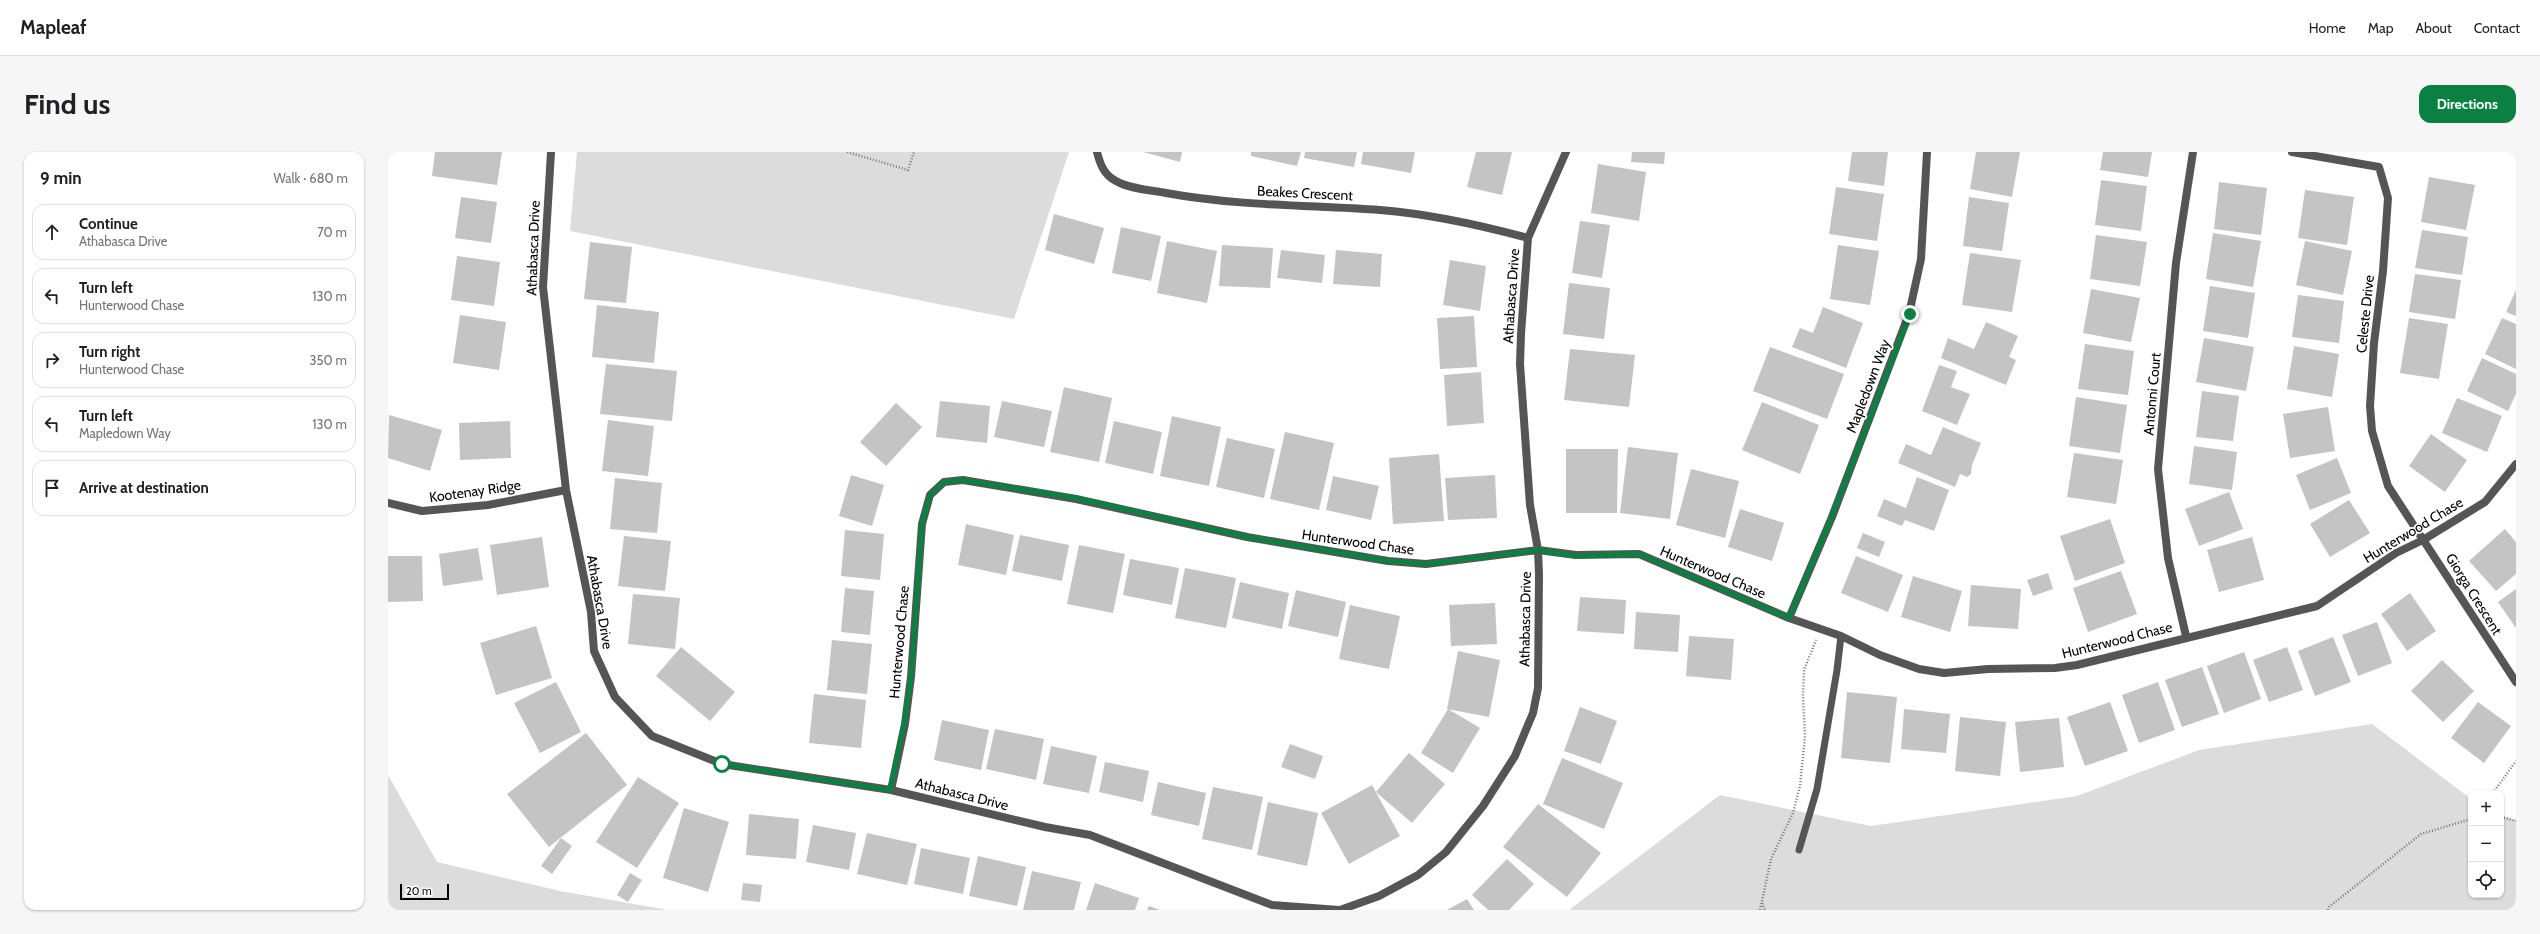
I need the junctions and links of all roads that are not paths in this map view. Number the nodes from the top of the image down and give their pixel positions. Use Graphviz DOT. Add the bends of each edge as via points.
graph roads {
  1 [pos="551,152"];
  2 [pos="1097,152"];
  3 [pos="1566,152"];
  4 [pos="1927,152"];
  5 [pos="2193,152"];
  6 [pos="2292,152"];
  7 [pos="1528,238"];
  8 [pos="2516,464"];
  9 [pos="566,490"];
  10 [pos="388,503"];
  11 [pos="2423,540"];
  12 [pos="1538,550"];
  13 [pos="1789,618"];
  14 [pos="1841,636"];
  15 [pos="2186,636"];
  16 [pos="2516,682"];
  17 [pos="890,790"];
  18 [pos="1798,850"];
  19 [pos="1339,910"];
  1 -- 9 [label="street, Athabasca Drive" via="543,287"];
  2 -- 7 [label="street, Beakes Crescent" via="1101,168 1116,181 1140,188 1206,200 1381,210 1421,215"];
  3 -- 7 [label="street, Athabasca Drive"];
  4 -- 13 [label="street, Mapledown Way" via="1921,259 1910,314 1832,516"];
  5 -- 15 [label="street, Antonni Court" via="2176,263 2158,469 2168,558"];
  6 -- 11 [label="street, Celeste Drive" via="2379,167 2388,198 2374,343 2370,406 2372,431 2388,486"];
  7 -- 12 [label="street, Athabasca Drive" via="1520,364 1530,505"];
  8 -- 11 [label="street, Hunterwood Chase" via="2485,502"];
  9 -- 10 [label="street, Kootenay Ridge" via="488,505 422,511"];
  9 -- 17 [label="street, Athabasca Drive" via="591,612 594,651 615,698 652,736 722,764"];
  11 -- 15 [label="street, Hunterwood Chase" via="2396,553 2317,606"];
  11 -- 16 [label="street, Giorga Crescent"];
  12 -- 13 [label="street, Hunterwood Chase" via="1576,556 1639,554"];
  12 -- 17 [label="street, Hunterwood Chase" via="1426,564 1388,561 1247,537 1076,498 963,480 944,482 930,495 922,524 911,677"];
  12 -- 19 [label="street, Athabasca Drive" via="1538,688 1533,713 1515,756 1483,806 1446,852 1418,875 1379,896"];
  13 -- 14 [label="street, Hunterwood Chase"];
  14 -- 15 [label="street, Hunterwood Chase" via="1912,666 1944,673 2077,665"];
  14 -- 18 [label="lane" via="1817,789"];
  17 -- 19 [label="street, Athabasca Drive" via="1038,826 1090,835 1272,905"];
}
